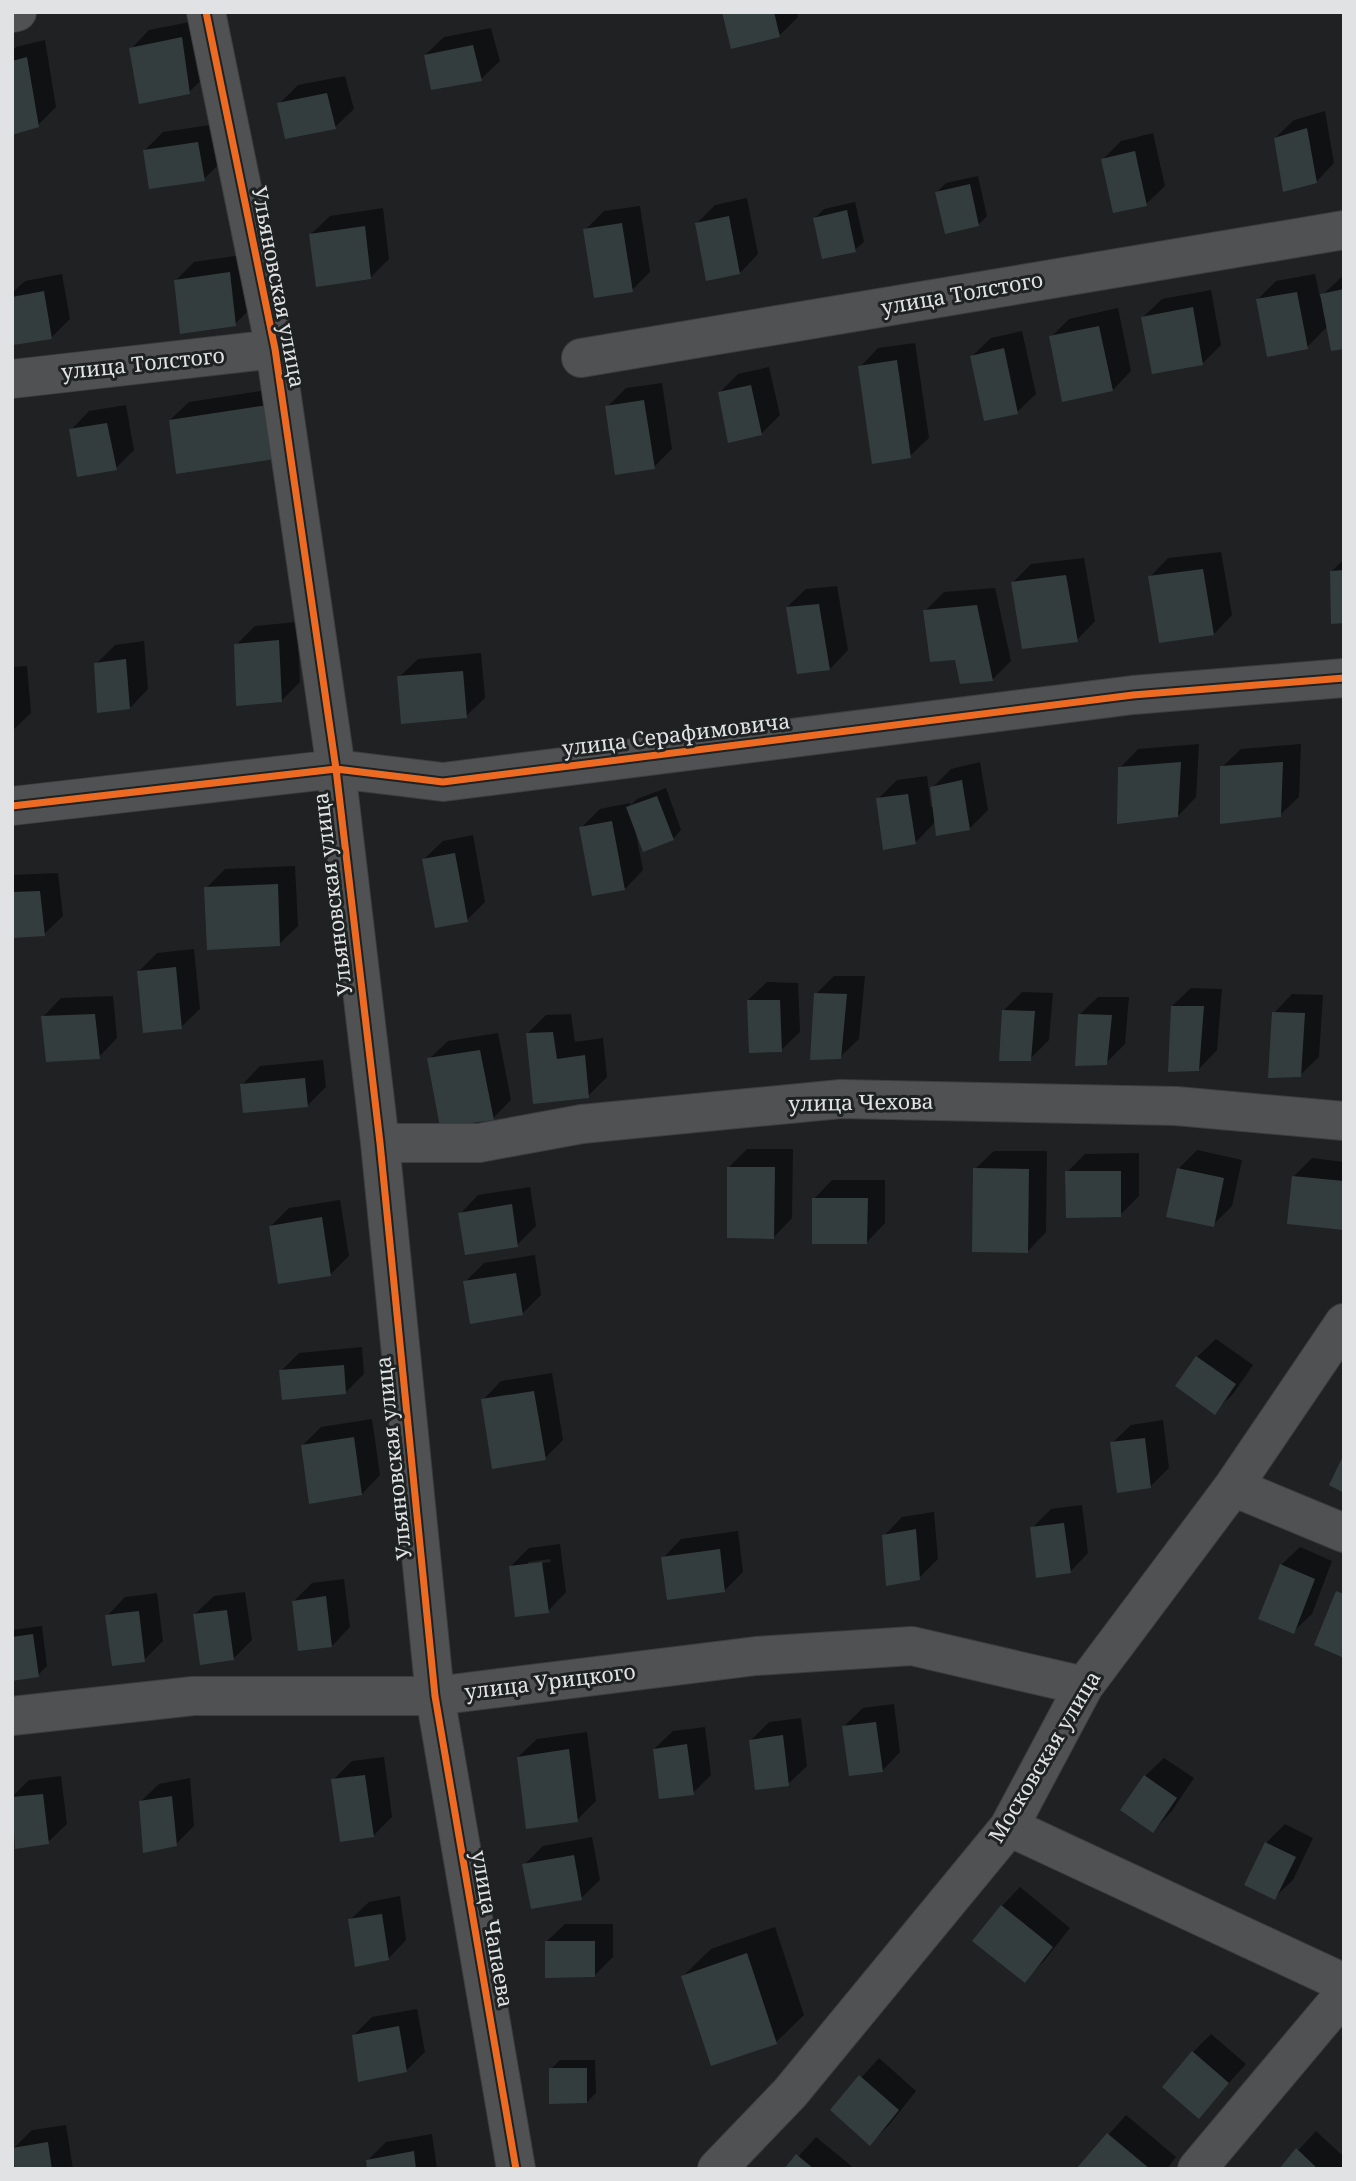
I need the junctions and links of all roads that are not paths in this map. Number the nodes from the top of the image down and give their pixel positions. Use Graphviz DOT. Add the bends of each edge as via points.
graph roads {
  1 [pos="206,12"];
  2 [pos="1344,230"];
  3 [pos="275,349"];
  4 [pos="581,358"];
  5 [pos="12,379"];
  6 [pos="1344,678"];
  7 [pos="336,769"];
  8 [pos="12,806"];
  9 [pos="1344,1121"];
  10 [pos="380,1143"];
  11 [pos="1344,1323"];
  12 [pos="1233,1487"];
  13 [pos="1344,1533"];
  14 [pos="1084,1686"];
  15 [pos="435,1696"];
  16 [pos="12,1716"];
  17 [pos="1009,1827"];
  18 [pos="1344,1983"];
  19 [pos="1344,1994"];
  20 [pos="516,2169"];
  21 [pos="717,2169"];
  22 [pos="1197,2169"];
  1 -- 3 [label="street, Ульяновская улица"];
  2 -- 4 [label="street, улица Толстого"];
  3 -- 5 [label="street, улица Толстого"];
  3 -- 7 [label="street, Ульяновская улица"];
  6 -- 7 [label="street, улица Серафимовича" via="1133,695 443,782"];
  7 -- 8 [label="street, улица Серафимовича"];
  7 -- 10 [label="street, Ульяновская улица"];
  9 -- 10 [label="street, улица Чехова" via="1176,1106 842,1099 582,1124 479,1143"];
  10 -- 15 [label="street, Ульяновская улица"];
  11 -- 12 [label="street, Московская улица"];
  12 -- 13 [label="street"];
  12 -- 14 [label="street, Московская улица"];
  14 -- 15 [label="street, улица Урицкого" via="912,1646 756,1656"];
  14 -- 17 [label="street, Московская улица"];
  15 -- 16 [label="street, улица Урицкого" via="193,1696"];
  15 -- 20 [label="street, улица Чапаева"];
  17 -- 18 [label="street"];
  17 -- 21 [label="street, Московская улица" via="790,2093"];
  19 -- 22 [label="street"];
}
